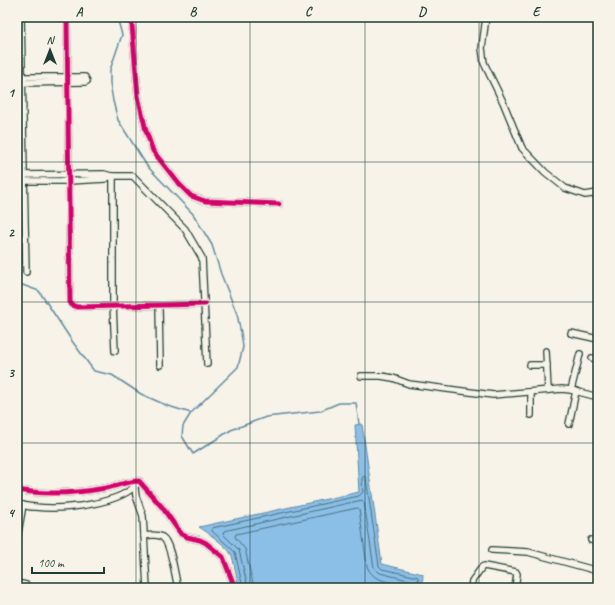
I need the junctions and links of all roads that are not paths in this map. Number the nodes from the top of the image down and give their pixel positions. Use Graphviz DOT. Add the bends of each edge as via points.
graph roads {
  1 [pos="21,17"];
  2 [pos="67,17"];
  3 [pos="130,17"];
  4 [pos="486,17"];
  5 [pos="67,79"];
  6 [pos="19,80"];
  7 [pos="17,175"];
  8 [pos="112,176"];
  9 [pos="24,178"];
  10 [pos="69,178"];
  11 [pos="17,181"];
  12 [pos="598,193"];
  13 [pos="279,204"];
  14 [pos="26,272"];
  15 [pos="205,304"];
  16 [pos="113,305"];
  17 [pos="159,306"];
  18 [pos="571,333"];
  19 [pos="598,339"];
  20 [pos="115,351"];
  21 [pos="546,351"];
  22 [pos="580,354"];
  23 [pos="206,364"];
  24 [pos="160,365"];
  25 [pos="546,365"];
  26 [pos="530,366"];
  27 [pos="361,376"];
  28 [pos="548,390"];
  29 [pos="574,391"];
  30 [pos="531,392"];
  31 [pos="598,397"];
  32 [pos="531,415"];
  33 [pos="569,424"];
  34 [pos="139,481"];
  35 [pos="135,488"];
  36 [pos="17,490"];
  37 [pos="20,505"];
  38 [pos="19,520"];
  39 [pos="144,536"];
  40 [pos="17,538"];
  41 [pos="591,540"];
  42 [pos="598,542"];
  43 [pos="492,550"];
  44 [pos="598,571"];
  45 [pos="17,583"];
  46 [pos="25,588"];
  47 [pos="147,588"];
  48 [pos="178,588"];
  49 [pos="235,588"];
  50 [pos="471,588"];
  51 [pos="515,588"];
  1 -- 6 [label="street"];
  2 -- 5 [label="street"];
  3 -- 13 [label="street" via="138,96 146,131 154,151 175,178 191,196 205,201"];
  4 -- 12 [label="street" via="482,48 484,63 522,148 565,188 585,195"];
  5 -- 6 [label="street"];
  5 -- 10 [label="street"];
  6 -- 9 [label="street"];
  7 -- 9 [label="street"];
  8 -- 10 [label="street" via="104,174"];
  8 -- 15 [label="street" via="133,176 185,229 202,258"];
  8 -- 16 [label="street"];
  9 -- 10 [label="street"];
  9 -- 11 [label="street"];
  9 -- 14 [label="street"];
  10 -- 16 [label="street" via="70,302 77,307"];
  15 -- 17 [label="street"];
  15 -- 23 [label="street"];
  16 -- 17 [label="street"];
  16 -- 20 [label="street"];
  17 -- 24 [label="street"];
  18 -- 19 [label="street"];
  21 -- 25 [label="street"];
  22 -- 29 [label="street"];
  25 -- 26 [label="street"];
  25 -- 28 [label="street"];
  27 -- 30 [label="street" via="381,376 408,384 493,395"];
  28 -- 29 [label="street"];
  28 -- 30 [label="street"];
  29 -- 31 [label="street"];
  29 -- 33 [label="street"];
  30 -- 32 [label="street"];
  34 -- 35 [label="street"];
  34 -- 36 [label="street" via="66,493"];
  34 -- 49 [label="street" via="181,534 206,543 223,557"];
  35 -- 37 [label="street" via="112,500 81,506 35,508"];
  35 -- 39 [label="street" via="143,516"];
  37 -- 38 [label="street"];
  38 -- 40 [label="street"];
  39 -- 47 [label="street"];
  39 -- 48 [label="street" via="158,535 164,538"];
  41 -- 42 [label="street"];
  43 -- 44 [label="street" via="528,552"];
  45 -- 46 [label="street" via="26,585"];
  50 -- 51 [label="street" via="472,581 484,566 516,572"];
}
